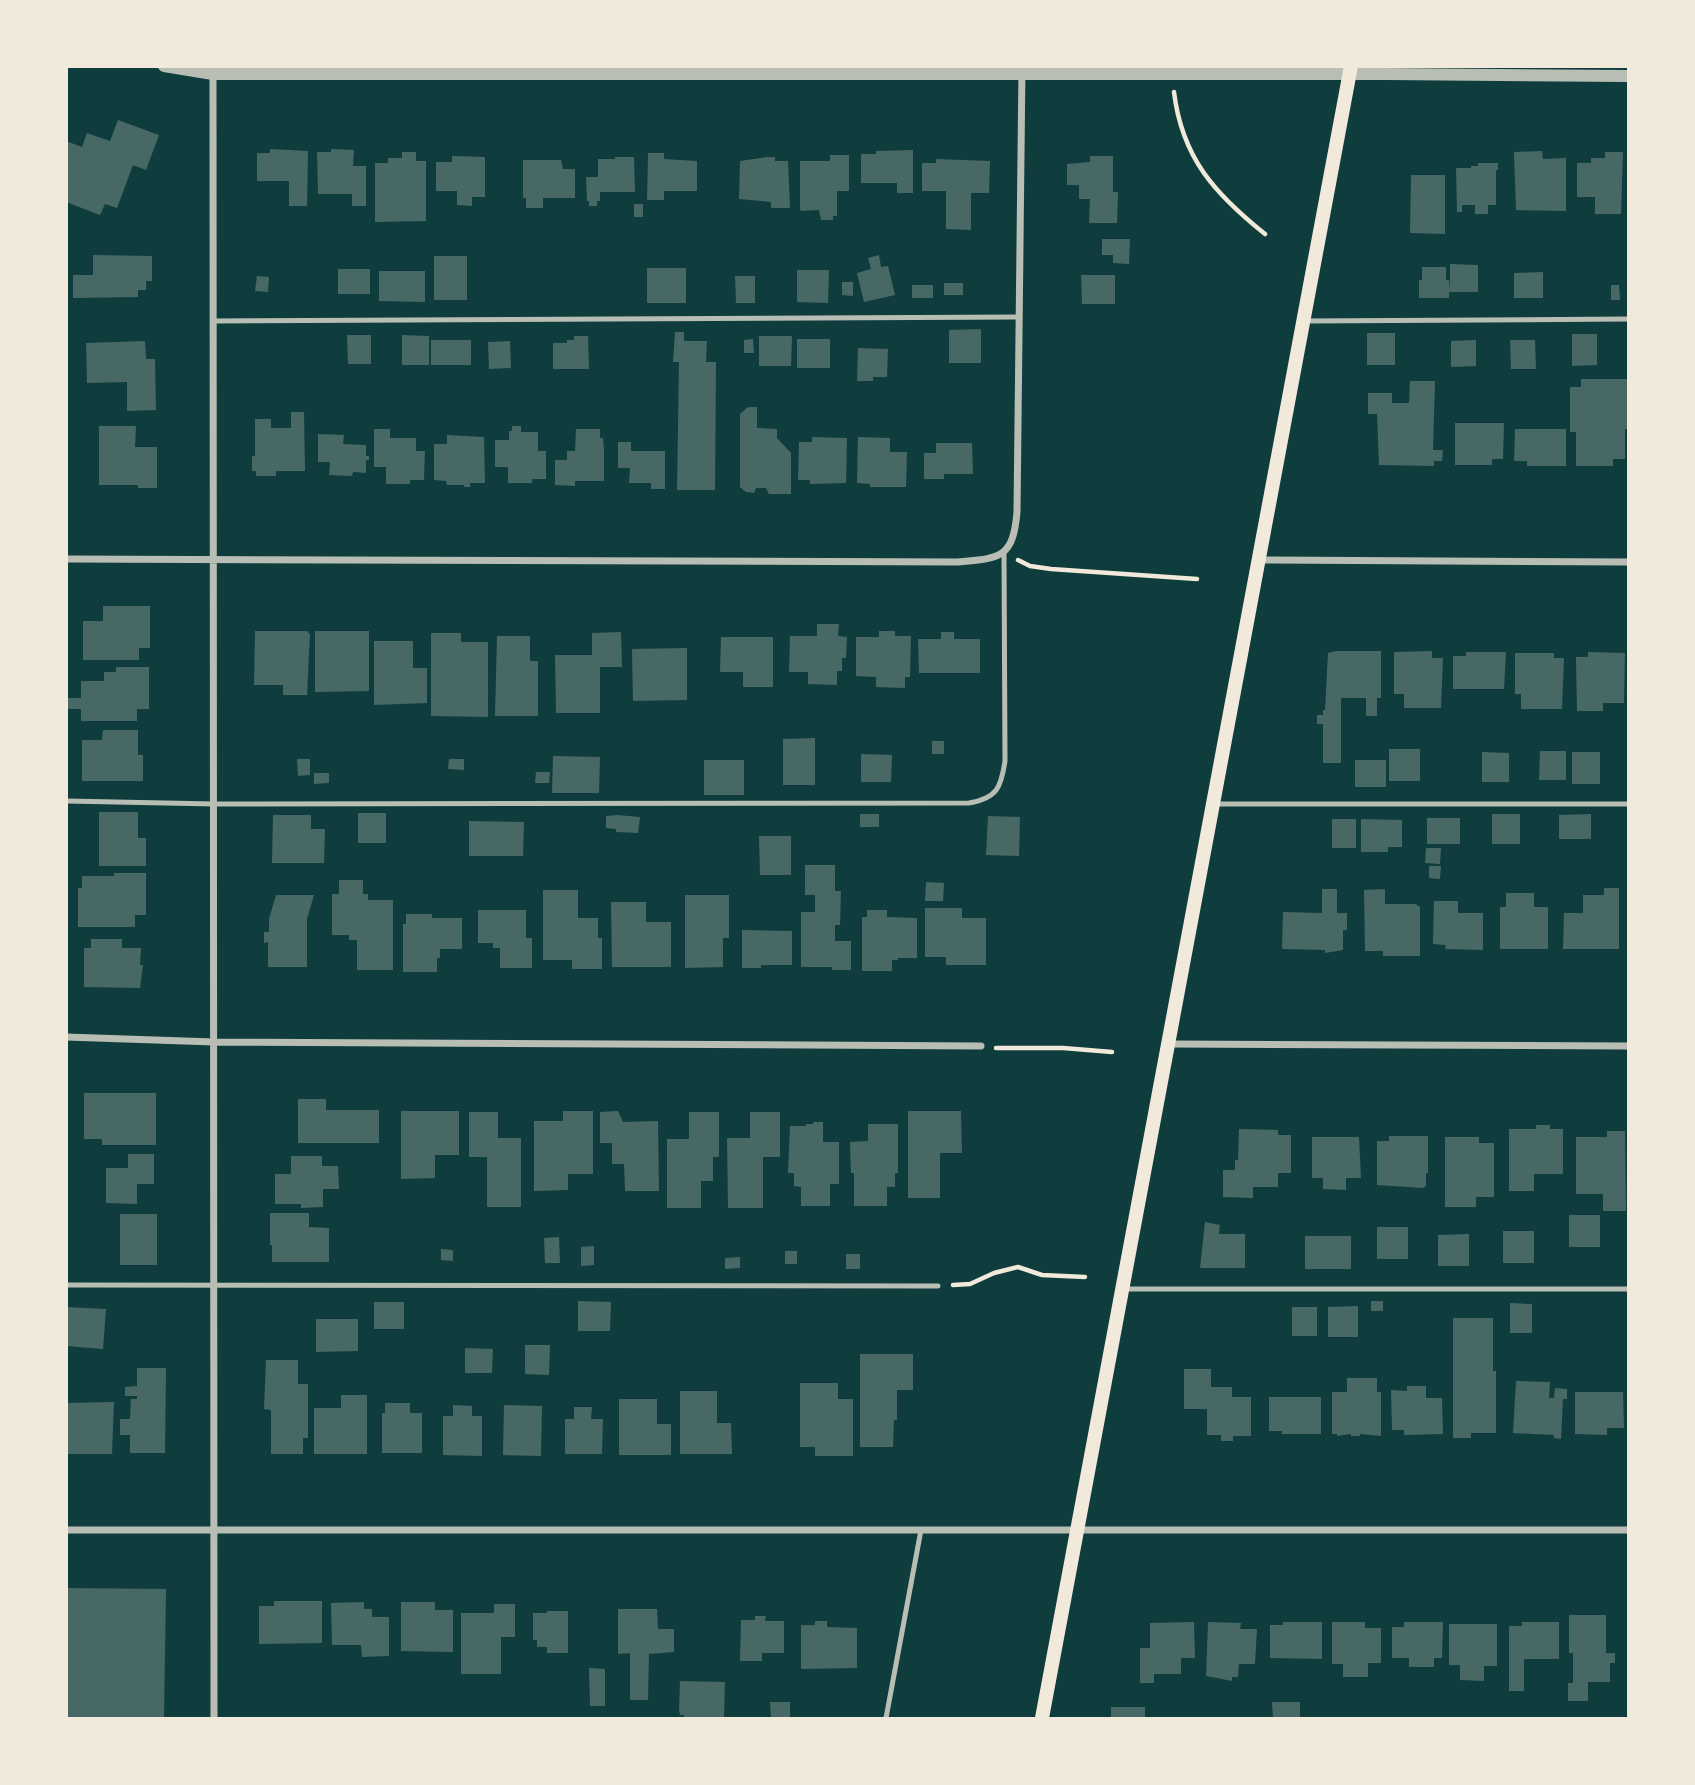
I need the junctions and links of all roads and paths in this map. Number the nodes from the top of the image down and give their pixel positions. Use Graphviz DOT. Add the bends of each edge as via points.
graph roads {
  1 [pos="164,66"];
  2 [pos="213,70"];
  3 [pos="840,70"];
  4 [pos="1022,70"];
  5 [pos="1350,71"];
  6 [pos="1172,75"];
  7 [pos="1629,76"];
  8 [pos="1265,234"];
  9 [pos="1019,317"];
  10 [pos="1629,319"];
  11 [pos="214,321"];
  12 [pos="1305,321"];
  13 [pos="1004,554"];
  14 [pos="215,558"];
  15 [pos="66,559"];
  16 [pos="1259,560"];
  17 [pos="1629,562"];
  18 [pos="1197,579"];
  19 [pos="66,801"];
  20 [pos="215,804"];
  21 [pos="1214,804"];
  22 [pos="1629,804"];
  23 [pos="66,1037"];
  24 [pos="214,1042"];
  25 [pos="1170,1044"];
  26 [pos="981,1046"];
  27 [pos="1629,1046"];
  28 [pos="1112,1052"];
  29 [pos="1085,1277"];
  30 [pos="213,1283"];
  31 [pos="66,1285"];
  32 [pos="938,1286"];
  33 [pos="1123,1289"];
  34 [pos="1629,1289"];
  35 [pos="66,1530"];
  36 [pos="212,1530"];
  37 [pos="921,1530"];
  38 [pos="1078,1530"];
  39 [pos="1629,1530"];
  40 [pos="214,1718"];
  41 [pos="886,1718"];
  42 [pos="1042,1718"];
  1 -- 2 [label="street"];
  2 -- 3 [label="street"];
  2 -- 11 [label="street"];
  3 -- 4 [label="street"];
  4 -- 6 [label="street"];
  4 -- 9 [label="street"];
  5 -- 6 [label="street"];
  5 -- 7 [label="street"];
  5 -- 12 [label="main road"];
  6 -- 8 [label="path" via="1177,113 1190,153 1224,197"];
  9 -- 11 [label="lane"];
  9 -- 13 [label="street" via="1017,512 1012,541"];
  10 -- 12 [label="lane"];
  11 -- 14 [label="street"];
  12 -- 16 [label="main road"];
  13 -- 14 [label="street" via="958,562"];
  13 -- 18 [label="path" via="1030,566 1051,569"];
  13 -- 20 [label="lane" via="1005,761 995,793 984,800"];
  14 -- 15 [label="street"];
  14 -- 20 [label="street"];
  16 -- 17 [label="street"];
  16 -- 21 [label="main road"];
  19 -- 20 [label="lane"];
  20 -- 24 [label="street"];
  21 -- 22 [label="lane"];
  21 -- 25 [label="main road"];
  23 -- 24 [label="street"];
  24 -- 26 [label="street"];
  24 -- 30 [label="street"];
  25 -- 27 [label="street"];
  25 -- 33 [label="main road"];
  26 -- 28 [label="path"];
  29 -- 32 [label="path" via="1042,1275 1018,1267 970,1283"];
  30 -- 31 [label="lane"];
  30 -- 32 [label="lane"];
  30 -- 36 [label="street"];
  33 -- 34 [label="lane"];
  33 -- 38 [label="main road"];
  35 -- 36 [label="street"];
  36 -- 37 [label="street"];
  36 -- 40 [label="street"];
  37 -- 38 [label="street"];
  37 -- 41 [label="lane"];
  38 -- 39 [label="street"];
  38 -- 42 [label="main road"];
}
